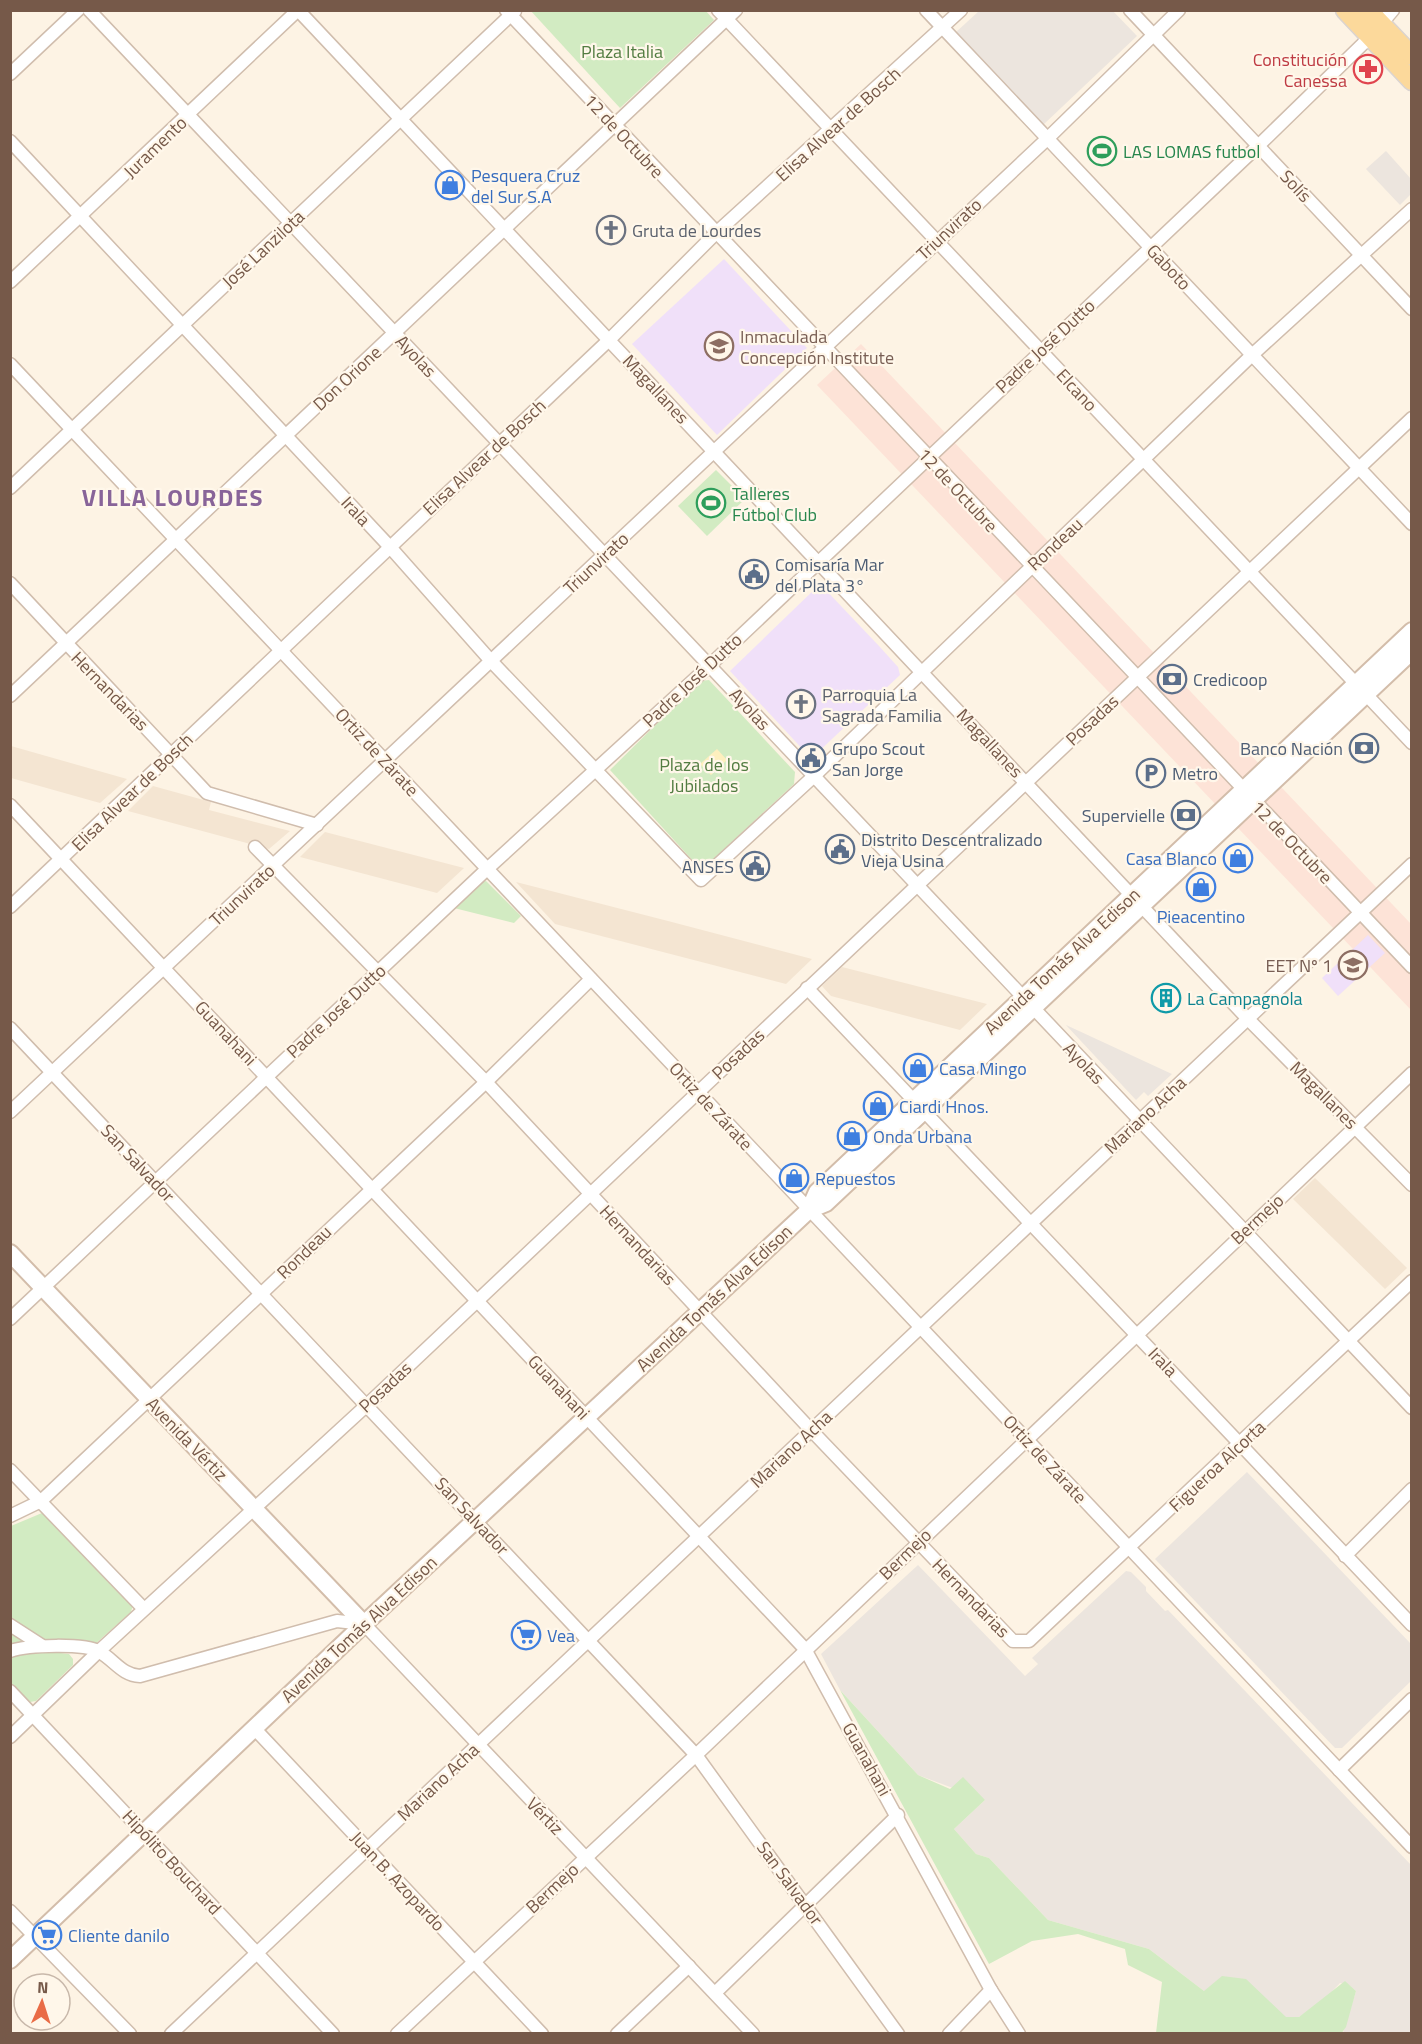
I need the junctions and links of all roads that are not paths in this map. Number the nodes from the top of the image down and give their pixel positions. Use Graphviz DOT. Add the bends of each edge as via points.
graph roads {
  1 [pos="78,10"];
  2 [pos="89,10"];
  3 [pos="298,10"];
  4 [pos="926,10"];
  5 [pos="961,10"];
  6 [pos="1130,10"];
  7 [pos="1179,10"];
  8 [pos="1345,10"];
  9 [pos="1368,10"];
  10 [pos="511,12"];
  11 [pos="727,13"];
  12 [pos="1382,24"];
  13 [pos="943,28"];
  14 [pos="1153,35"];
  15 [pos="1412,56"];
  16 [pos="10,74"];
  17 [pos="1412,81"];
  18 [pos="188,115"];
  19 [pos="402,120"];
  20 [pos="613,124"];
  21 [pos="830,130"];
  22 [pos="1047,139"];
  23 [pos="10,141"];
  24 [pos="1258,146"];
  25 [pos="1412,209"];
  26 [pos="81,219"];
  27 [pos="290,223"];
  28 [pos="504,229"];
  29 [pos="716,233"];
  30 [pos="936,242"];
  31 [pos="1150,247"];
  32 [pos="1362,256"];
  33 [pos="10,282"];
  34 [pos="1412,309"];
  35 [pos="183,325"];
  36 [pos="394,333"];
  37 [pos="609,340"];
  38 [pos="824,348"];
  39 [pos="1040,351"];
  40 [pos="1252,355"];
  41 [pos="10,364"];
  42 [pos="1412,418"];
  43 [pos="73,429"];
  44 [pos="285,436"];
  45 [pos="499,444"];
  46 [pos="714,451"];
  47 [pos="927,458"];
  48 [pos="1143,461"];
  49 [pos="1359,468"];
  50 [pos="10,488"];
  51 [pos="1412,524"];
  52 [pos="175,540"];
  53 [pos="390,547"];
  54 [pos="604,555"];
  55 [pos="818,561"];
  56 [pos="1031,567"];
  57 [pos="1248,572"];
  58 [pos="10,583"];
  59 [pos="1412,631"];
  60 [pos="65,644"];
  61 [pos="281,650"];
  62 [pos="1412,651"];
  63 [pos="491,661"];
  64 [pos="708,666"];
  65 [pos="922,671"];
  66 [pos="1136,678"];
  67 [pos="1360,689"];
  68 [pos="10,696"];
  69 [pos="1412,743"];
  70 [pos="170,754"];
  71 [pos="385,760"];
  72 [pos="598,770"];
  73 [pos="813,777"];
  74 [pos="1027,782"];
  75 [pos="1248,795"];
  76 [pos="10,805"];
  77 [pos="317,825"];
  78 [pos="255,847"];
  79 [pos="62,859"];
  80 [pos="1412,864"];
  81 [pos="273,866"];
  82 [pos="486,870"];
  83 [pos="701,880"];
  84 [pos="916,885"];
  85 [pos="1137,900"];
  86 [pos="10,907"];
  87 [pos="1359,913"];
  88 [pos="1412,967"];
  89 [pos="164,968"];
  90 [pos="376,974"];
  91 [pos="591,979"];
  92 [pos="807,988"];
  93 [pos="1028,1003"];
  94 [pos="1247,1018"];
  95 [pos="10,1028"];
  96 [pos="53,1073"];
  97 [pos="1412,1073"];
  98 [pos="267,1077"];
  99 [pos="486,1082"];
  100 [pos="698,1092"];
  101 [pos="918,1107"];
  102 [pos="10,1112"];
  103 [pos="1139,1120"];
  104 [pos="1356,1126"];
  105 [pos="155,1181"];
  106 [pos="1412,1185"];
  107 [pos="372,1188"];
  108 [pos="590,1194"];
  109 [pos="809,1210"];
  110 [pos="1030,1224"];
  111 [pos="1245,1231"];
  112 [pos="10,1253"];
  113 [pos="1412,1281"];
  114 [pos="43,1288"];
  115 [pos="261,1293"];
  116 [pos="478,1300"];
  117 [pos="700,1311"];
  118 [pos="10,1319"];
  119 [pos="920,1327"];
  120 [pos="1136,1334"];
  121 [pos="1348,1342"];
  122 [pos="149,1399"];
  123 [pos="367,1405"];
  124 [pos="1412,1408"];
  125 [pos="587,1416"];
  126 [pos="811,1430"];
  127 [pos="1026,1439"];
  128 [pos="1241,1444"];
  129 [pos="10,1470"];
  130 [pos="1412,1489"];
  131 [pos="41,1501"];
  132 [pos="255,1507"];
  133 [pos="10,1516"];
  134 [pos="476,1520"];
  135 [pos="699,1535"];
  136 [pos="917,1542"];
  137 [pos="1130,1549"];
  138 [pos="1345,1556"];
  139 [pos="144,1609"];
  140 [pos="10,1624"];
  141 [pos="364,1624"];
  142 [pos="1412,1625"];
  143 [pos="589,1640"];
  144 [pos="1019,1642"];
  145 [pos="41,1645"];
  146 [pos="805,1649"];
  147 [pos="10,1651"];
  148 [pos="99,1651"];
  149 [pos="10,1691"];
  150 [pos="1412,1699"];
  151 [pos="33,1715"];
  152 [pos="254,1728"];
  153 [pos="10,1737"];
  154 [pos="478,1746"];
  155 [pos="696,1755"];
  156 [pos="1339,1770"];
  157 [pos="898,1815"];
  158 [pos="144,1833"];
  159 [pos="1412,1847"];
  160 [pos="368,1848"];
  161 [pos="584,1857"];
  162 [pos="806,1906"];
  163 [pos="10,1911"];
  164 [pos="35,1936"];
  165 [pos="257,1953"];
  166 [pos="10,1960"];
  167 [pos="474,1961"];
  168 [pos="689,1966"];
  169 [pos="991,1990"];
  170 [pos="715,1994"];
  171 [pos="130,2034"];
  172 [pos="171,2034"];
  173 [pos="333,2034"];
  174 [pos="398,2034"];
  175 [pos="542,2034"];
  176 [pos="617,2034"];
  177 [pos="753,2034"];
  178 [pos="898,2034"];
  179 [pos="949,2034"];
  180 [pos="1019,2034"];
  1 -- 16 [label="street"];
  2 -- 18 [label="street, Ayolas"];
  3 -- 18 [label="street, Juramento"];
  3 -- 19 [label="street, Magallanes"];
  4 -- 13 [label="street, Gaboto"];
  5 -- 13 [label="street, Elisa Alvear de Bosch"];
  6 -- 14 [label="street, Solís"];
  7 -- 14 [label="street, Triunvirato"];
  8 -- 12 [label="main road"];
  9 -- 12 [label="main road"];
  10 -- 19 [label="street, José Lanzilota"];
  10 -- 20 [label="street, 12 de Octubre"];
  11 -- 20 [label="street, Don Orione"];
  11 -- 21 [label="street, Elcano"];
  12 -- 15 [label="main road"];
  12 -- 17 [label="main road"];
  12 -- 24 [label="street, Padre José Dutto"];
  13 -- 21 [label="street, Elisa Alvear de Bosch"];
  13 -- 22 [label="street, Gaboto"];
  14 -- 22 [label="street, Triunvirato"];
  14 -- 24 [label="street, Solís"];
  18 -- 26 [label="street, Juramento"];
  18 -- 27 [label="street, Ayolas"];
  19 -- 27 [label="street, José Lanzilota"];
  19 -- 28 [label="street, Magallanes"];
  20 -- 28 [label="street, Don Orione"];
  20 -- 29 [label="street, 12 de Octubre"];
  21 -- 29 [label="street, Elisa Alvear de Bosch"];
  21 -- 30 [label="street, Elcano"];
  22 -- 30 [label="street, Triunvirato"];
  22 -- 31 [label="street, Gaboto"];
  23 -- 26 [label="street, Irala"];
  24 -- 31 [label="street, Padre José Dutto"];
  24 -- 32 [label="street, Solís"];
  25 -- 32 [label="street, Rondeau"];
  26 -- 33 [label="street, Juramento"];
  26 -- 35 [label="street, Irala"];
  27 -- 35 [label="street, José Lanzilota"];
  27 -- 36 [label="street, Ayolas"];
  28 -- 36 [label="street, Don Orione"];
  28 -- 37 [label="street, Magallanes"];
  29 -- 37 [label="street, Elisa Alvear de Bosch"];
  29 -- 38 [label="street, 12 de Octubre"];
  30 -- 38 [label="street, Triunvirato"];
  30 -- 39 [label="street, Elcano"];
  31 -- 39 [label="street, Padre José Dutto"];
  31 -- 40 [label="street, Gaboto"];
  32 -- 34 [label="street, Solís"];
  32 -- 40 [label="street, Rondeau"];
  35 -- 43 [label="street, José Lanzilota"];
  35 -- 44 [label="street, Irala"];
  36 -- 44 [label="street, Don Orione"];
  36 -- 45 [label="street, Ayolas"];
  37 -- 45 [label="street, Elisa Alvear de Bosch"];
  37 -- 46 [label="street, Magallanes"];
  38 -- 46 [label="street, Triunvirato"];
  38 -- 47 [label="street, 12 de Octubre"];
  39 -- 47 [label="street, Padre José Dutto"];
  39 -- 48 [label="street, Elcano"];
  40 -- 48 [label="street, Rondeau"];
  40 -- 49 [label="street, Gaboto"];
  41 -- 43 [label="street, Ortiz de Zárate"];
  42 -- 49 [label="street, Posadas"];
  43 -- 50 [label="street, José Lanzilota"];
  43 -- 52 [label="street, Ortiz de Zárate"];
  44 -- 52 [label="street, Don Orione"];
  44 -- 53 [label="street, Irala"];
  45 -- 53 [label="street, Elisa Alvear de Bosch"];
  45 -- 54 [label="street, Ayolas"];
  46 -- 54 [label="street, Triunvirato"];
  46 -- 55 [label="street, Magallanes"];
  47 -- 55 [label="street, Padre José Dutto"];
  47 -- 56 [label="street, 12 de Octubre"];
  48 -- 56 [label="street, Rondeau"];
  48 -- 57 [label="street, Elcano"];
  49 -- 51 [label="street, Gaboto"];
  49 -- 57 [label="street, Posadas"];
  52 -- 60 [label="street, Don Orione"];
  52 -- 61 [label="street, Ortiz de Zárate"];
  53 -- 61 [label="street, Elisa Alvear de Bosch"];
  53 -- 63 [label="street, Irala"];
  54 -- 63 [label="street, Triunvirato"];
  54 -- 64 [label="street, Ayolas"];
  55 -- 64 [label="street, Padre José Dutto"];
  55 -- 65 [label="street, Magallanes"];
  56 -- 65 [label="street, Rondeau"];
  56 -- 66 [label="street, 12 de Octubre"];
  57 -- 66 [label="street, Posadas"];
  57 -- 67 [label="street, Elcano"];
  58 -- 60 [label="street, Hernandarias"];
  59 -- 67 [label="main road, Avenida Tomás Alva Edison"];
  60 -- 68 [label="street, Don Orione"];
  60 -- 70 [label="street, Hernandarias"];
  61 -- 70 [label="street, Elisa Alvear de Bosch"];
  61 -- 71 [label="street, Ortiz de Zárate"];
  62 -- 67 [label="main road, Avenida Tomás Alva Edison"];
  63 -- 71 [label="street, Triunvirato"];
  63 -- 72 [label="street, Irala"];
  64 -- 72 [label="street, Padre José Dutto"];
  64 -- 73 [label="street, Ayolas"];
  65 -- 73 [label="street, Rondeau"];
  65 -- 74 [label="street, Magallanes"];
  66 -- 74 [label="street, Posadas"];
  66 -- 75 [label="street, 12 de Octubre"];
  67 -- 69 [label="street, Elcano"];
  67 -- 75 [label="main road, Avenida Tomás Alva Edison"];
  70 -- 77 [label="street, Hernandarias" via="207,793"];
  70 -- 79 [label="street, Elisa Alvear de Bosch"];
  71 -- 77 [label="street, Triunvirato"];
  71 -- 82 [label="street, Ortiz de Zárate"];
  72 -- 82 [label="street, Padre José Dutto"];
  72 -- 83 [label="street, Irala"];
  73 -- 83 [label="street, Rondeau"];
  73 -- 84 [label="street, Ayolas"];
  74 -- 84 [label="street, Posadas"];
  74 -- 85 [label="street, Magallanes"];
  75 -- 85 [label="main road, Avenida Tomás Alva Edison"];
  75 -- 87 [label="street, 12 de Octubre"];
  76 -- 79 [label="street, Guanahani"];
  77 -- 81 [label="street, Triunvirato"];
  78 -- 81 [label="street, Hernandarias"];
  79 -- 86 [label="street, Elisa Alvear de Bosch"];
  79 -- 89 [label="street, Guanahani"];
  80 -- 87 [label="street, Mariano Acha"];
  81 -- 89 [label="street, Triunvirato"];
  81 -- 90 [label="street, Hernandarias"];
  82 -- 90 [label="street, Padre José Dutto"];
  82 -- 91 [label="street, Ortiz de Zárate"];
  84 -- 92 [label="street, Posadas"];
  84 -- 93 [label="street, Ayolas"];
  85 -- 93 [label="main road, Avenida Tomás Alva Edison"];
  85 -- 94 [label="street, Magallanes"];
  87 -- 88 [label="street, 12 de Octubre"];
  87 -- 94 [label="street, Mariano Acha"];
  89 -- 96 [label="street, Triunvirato"];
  89 -- 98 [label="street, Guanahani"];
  90 -- 98 [label="street, Padre José Dutto"];
  90 -- 99 [label="street, Hernandarias"];
  91 -- 99 [label="street, Rondeau"];
  91 -- 100 [label="street, Ortiz de Zárate"];
  92 -- 100 [label="street, Posadas"];
  92 -- 101 [label="street, Irala"];
  93 -- 101 [label="main road, Avenida Tomás Alva Edison"];
  93 -- 103 [label="street, Ayolas"];
  94 -- 103 [label="street, Mariano Acha"];
  94 -- 104 [label="street, Magallanes"];
  95 -- 96 [label="street, San Salvador"];
  96 -- 102 [label="street, Triunvirato"];
  96 -- 105 [label="street, San Salvador"];
  97 -- 104 [label="street, Bermejo"];
  98 -- 105 [label="street, Padre José Dutto"];
  98 -- 107 [label="street, Guanahani"];
  99 -- 107 [label="street, Rondeau"];
  99 -- 108 [label="street, Hernandarias"];
  100 -- 108 [label="street, Posadas"];
  100 -- 109 [label="street, Ortiz de Zárate"];
  101 -- 109 [label="main road, Avenida Tomás Alva Edison" via="826,1203"];
  101 -- 109 [label="main road, Avenida Tomás Alva Edison" via="817,1192"];
  101 -- 110 [label="street, Irala"];
  103 -- 110 [label="street, Mariano Acha"];
  103 -- 111 [label="street, Ayolas"];
  104 -- 106 [label="street, Magallanes"];
  104 -- 111 [label="street, Bermejo"];
  105 -- 114 [label="street, Padre José Dutto"];
  105 -- 115 [label="street, San Salvador"];
  107 -- 115 [label="street, Rondeau"];
  107 -- 116 [label="street, Guanahani"];
  108 -- 116 [label="street, Posadas"];
  108 -- 117 [label="street, Hernandarias"];
  109 -- 117 [label="main road, Avenida Tomás Alva Edison"];
  109 -- 119 [label="street, Ortiz de Zárate"];
  110 -- 119 [label="street, Mariano Acha"];
  110 -- 120 [label="street, Irala"];
  111 -- 120 [label="street, Bermejo"];
  111 -- 121 [label="street, Ayolas"];
  112 -- 114 [label="main road, Avenida Vértiz"];
  113 -- 121 [label="street, Figueroa Alcorta"];
  114 -- 118 [label="street, Padre José Dutto"];
  114 -- 122 [label="main road, Avenida Vértiz"];
  115 -- 122 [label="street, Rondeau"];
  115 -- 123 [label="street, San Salvador"];
  116 -- 123 [label="street, Posadas"];
  116 -- 125 [label="street, Guanahani"];
  117 -- 125 [label="main road, Avenida Tomás Alva Edison"];
  117 -- 126 [label="street, Hernandarias"];
  119 -- 126 [label="street, Mariano Acha"];
  119 -- 127 [label="street, Ortiz de Zárate"];
  120 -- 127 [label="street, Bermejo"];
  120 -- 128 [label="street, Irala"];
  121 -- 124 [label="street, Ayolas"];
  121 -- 128 [label="street, Figueroa Alcorta"];
  122 -- 131 [label="street, Rondeau"];
  122 -- 132 [label="main road, Avenida Vértiz"];
  123 -- 132 [label="street, Posadas"];
  123 -- 134 [label="street, San Salvador"];
  125 -- 134 [label="main road, Avenida Tomás Alva Edison"];
  125 -- 135 [label="street, Guanahani"];
  126 -- 135 [label="street, Mariano Acha"];
  126 -- 136 [label="street, Hernandarias"];
  127 -- 136 [label="street, Bermejo"];
  127 -- 137 [label="street, Ortiz de Zárate"];
  128 -- 137 [label="street, Figueroa Alcorta"];
  128 -- 138 [label="street, Irala"];
  129 -- 131 [label="street"];
  130 -- 138 [label="street"];
  131 -- 133 [label="street, Rondeau"];
  131 -- 139 [label="street"];
  132 -- 139 [label="street, Posadas"];
  132 -- 141 [label="main road, Avenida Vértiz"];
  134 -- 141 [label="main road, Avenida Tomás Alva Edison"];
  134 -- 143 [label="street, San Salvador"];
  135 -- 143 [label="street, Mariano Acha"];
  135 -- 146 [label="street, Guanahani"];
  136 -- 144 [label="street, Hernandarias" via="1008,1639"];
  136 -- 146 [label="street, Bermejo"];
  137 -- 144 [label="street, Figueroa Alcorta" via="1029,1641"];
  137 -- 156 [label="street, Ortiz de Zárate"];
  138 -- 142 [label="street, Irala"];
  139 -- 148 [label="street, Posadas"];
  140 -- 145 [label="street"];
  141 -- 148 [label="street" via="337,1621 140,1676 128,1675"];
  141 -- 152 [label="main road, Avenida Tomás Alva Edison"];
  141 -- 154 [label="street, Vértiz"];
  143 -- 154 [label="street, Mariano Acha"];
  143 -- 155 [label="street, San Salvador"];
  145 -- 147 [label="street"];
  145 -- 148 [label="street"];
  146 -- 155 [label="street, Bermejo"];
  146 -- 157 [label="street, Guanahani"];
  148 -- 151 [label="street, Posadas"];
  149 -- 151 [label="street, Hipólito Bouchard"];
  150 -- 156 [label="street"];
  151 -- 153 [label="street, Posadas"];
  151 -- 158 [label="street, Hipólito Bouchard"];
  152 -- 158 [label="main road, Avenida Tomás Alva Edison"];
  152 -- 160 [label="street, Juan B. Azopardo"];
  154 -- 160 [label="street, Mariano Acha"];
  154 -- 161 [label="street, Vértiz"];
  155 -- 161 [label="street, Bermejo"];
  155 -- 162 [label="street, San Salvador"];
  156 -- 159 [label="street, Ortiz de Zárate"];
  157 -- 162 [label="street"];
  157 -- 169 [label="street, Guanahani"];
  158 -- 164 [label="main road, Avenida Tomás Alva Edison"];
  158 -- 165 [label="street, Hipólito Bouchard"];
  160 -- 165 [label="street, Mariano Acha"];
  160 -- 167 [label="street, Juan B. Azopardo"];
  161 -- 167 [label="street, Bermejo"];
  161 -- 168 [label="street, Vértiz"];
  162 -- 170 [label="street"];
  162 -- 178 [label="street, San Salvador"];
  163 -- 164 [label="street"];
  164 -- 166 [label="main road, Avenida Tomás Alva Edison"];
  164 -- 171 [label="street"];
  165 -- 172 [label="street, Mariano Acha"];
  165 -- 173 [label="street, Hipólito Bouchard"];
  167 -- 174 [label="street, Bermejo"];
  167 -- 175 [label="street, Juan B. Azopardo"];
  168 -- 170 [label="street, Vértiz"];
  168 -- 176 [label="street"];
  169 -- 179 [label="street"];
  169 -- 180 [label="street, Guanahani"];
  170 -- 177 [label="street, Vértiz"];
}
